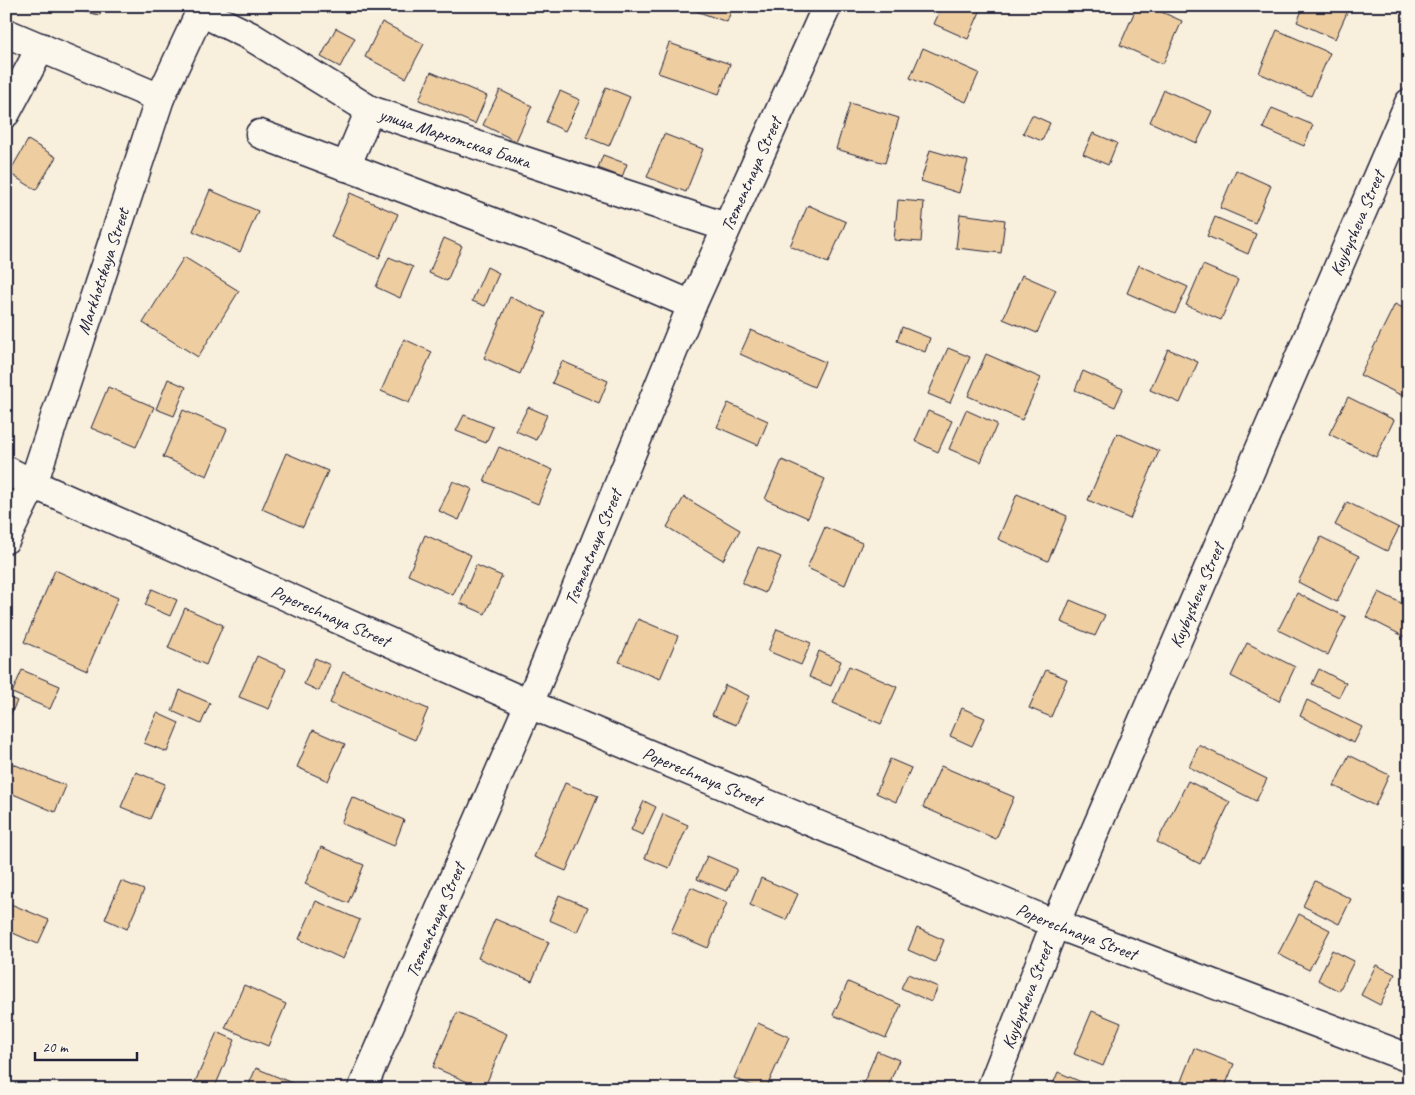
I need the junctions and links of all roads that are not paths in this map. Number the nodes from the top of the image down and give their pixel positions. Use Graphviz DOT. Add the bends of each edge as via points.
graph roads {
  1 [pos="827,6"];
  2 [pos="202,9"];
  3 [pos="6,33"];
  4 [pos="41,47"];
  5 [pos="160,98"];
  6 [pos="1409,103"];
  7 [pos="370,110"];
  8 [pos="6,113"];
  9 [pos="260,134"];
  10 [pos="346,167"];
  11 [pos="726,227"];
  12 [pos="692,304"];
  13 [pos="6,470"];
  14 [pos="33,484"];
  15 [pos="6,539"];
  16 [pos="529,704"];
  17 [pos="1055,924"];
  18 [pos="1409,1058"];
  19 [pos="362,1089"];
  20 [pos="991,1089"];
  1 -- 11 [label="street, Tsementnaya Street"];
  2 -- 5 [label="street, Markhotskaya Street"];
  2 -- 7 [label="street, улица Мархотская Балка"];
  3 -- 4 [label="street"];
  4 -- 5 [label="street"];
  4 -- 8 [label="street"];
  5 -- 14 [label="street, Markhotskaya Street"];
  6 -- 17 [label="street, Kuybysheva Street"];
  7 -- 10 [label="street"];
  7 -- 11 [label="street, улица Мархотская Балка"];
  9 -- 10 [label="street"];
  10 -- 12 [label="street" via="548,243"];
  11 -- 12 [label="street, Tsementnaya Street"];
  12 -- 16 [label="street, Tsementnaya Street"];
  13 -- 14 [label="street, Poperechnaya Street"];
  14 -- 15 [label="street, Markhotskaya Street"];
  14 -- 16 [label="street, Poperechnaya Street"];
  16 -- 17 [label="street, Poperechnaya Street"];
  16 -- 19 [label="street, Tsementnaya Street"];
  17 -- 18 [label="street, Poperechnaya Street"];
  17 -- 20 [label="street, Kuybysheva Street"];
}
